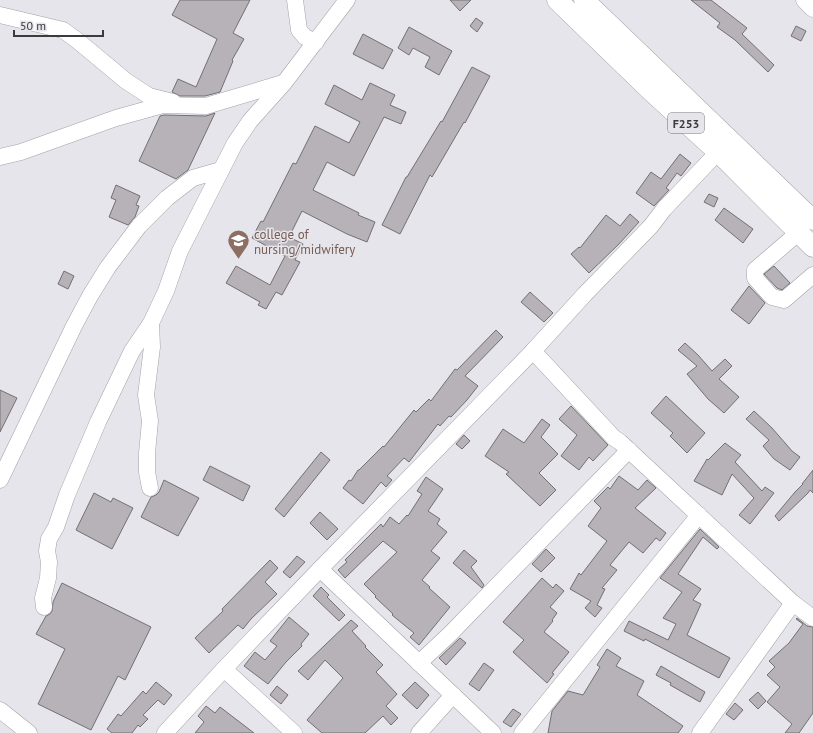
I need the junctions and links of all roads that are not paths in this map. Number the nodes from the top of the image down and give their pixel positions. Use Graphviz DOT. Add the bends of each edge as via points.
graph roads {
  1 [pos="295,0"];
  2 [pos="347,0"];
  3 [pos="557,0"];
  4 [pos="584,0"];
  5 [pos="804,0"];
  6 [pos="813,9"];
  7 [pos="0,15"];
  8 [pos="316,42"];
  9 [pos="284,83"];
  10 [pos="184,105"];
  11 [pos="718,152"];
  12 [pos="0,158"];
  13 [pos="221,170"];
  14 [pos="806,226"];
  15 [pos="813,247"];
  16 [pos="813,275"];
  17 [pos="151,322"];
  18 [pos="533,351"];
  19 [pos="629,450"];
  20 [pos="0,480"];
  21 [pos="150,488"];
  22 [pos="699,515"];
  23 [pos="320,569"];
  24 [pos="793,602"];
  25 [pos="44,607"];
  26 [pos="813,618"];
  27 [pos="419,662"];
  28 [pos="224,669"];
  29 [pos="453,695"];
  30 [pos="0,710"];
  31 [pos="29,733"];
  32 [pos="165,733"];
  33 [pos="294,733"];
  34 [pos="418,733"];
  35 [pos="493,733"];
  36 [pos="522,733"];
  37 [pos="700,733"];
  1 -- 8 [label="street" via="299,30 305,37"];
  2 -- 8 [label="street"];
  3 -- 11 [label="main road, F253"];
  4 -- 14 [label="main road, F253"];
  5 -- 6 [label="street"];
  7 -- 10 [label="street" via="63,30 126,81 149,96"];
  8 -- 9 [label="street"];
  9 -- 10 [label="street" via="206,106"];
  9 -- 13 [label="street" via="234,143"];
  10 -- 12 [label="street" via="163,105 116,118"];
  11 -- 14 [label="main road, F253"];
  11 -- 18 [label="street"];
  13 -- 17 [label="street" via="180,251 166,291"];
  13 -- 20 [label="street" via="193,178 167,198 139,226 108,267 74,326"];
  14 -- 15 [label="main road, F253"];
  14 -- 16 [label="street" via="755,270 754,278 772,297 784,300"];
  17 -- 21 [label="street" via="152,347 146,395 150,421 147,452"];
  17 -- 25 [label="street" via="132,351 98,422 50,539"];
  18 -- 19 [label="street" via="614,438"];
  18 -- 23 [label="street"];
  19 -- 22 [label="street"];
  19 -- 27 [label="street" via="450,634"];
  22 -- 24 [label="street"];
  22 -- 36 [label="street"];
  23 -- 27 [label="street"];
  23 -- 28 [label="street"];
  24 -- 26 [label="street"];
  24 -- 37 [label="street"];
  27 -- 29 [label="street"];
  28 -- 32 [label="street"];
  28 -- 33 [label="street"];
  29 -- 34 [label="street"];
  29 -- 35 [label="street"];
  30 -- 31 [label="street"];
}
